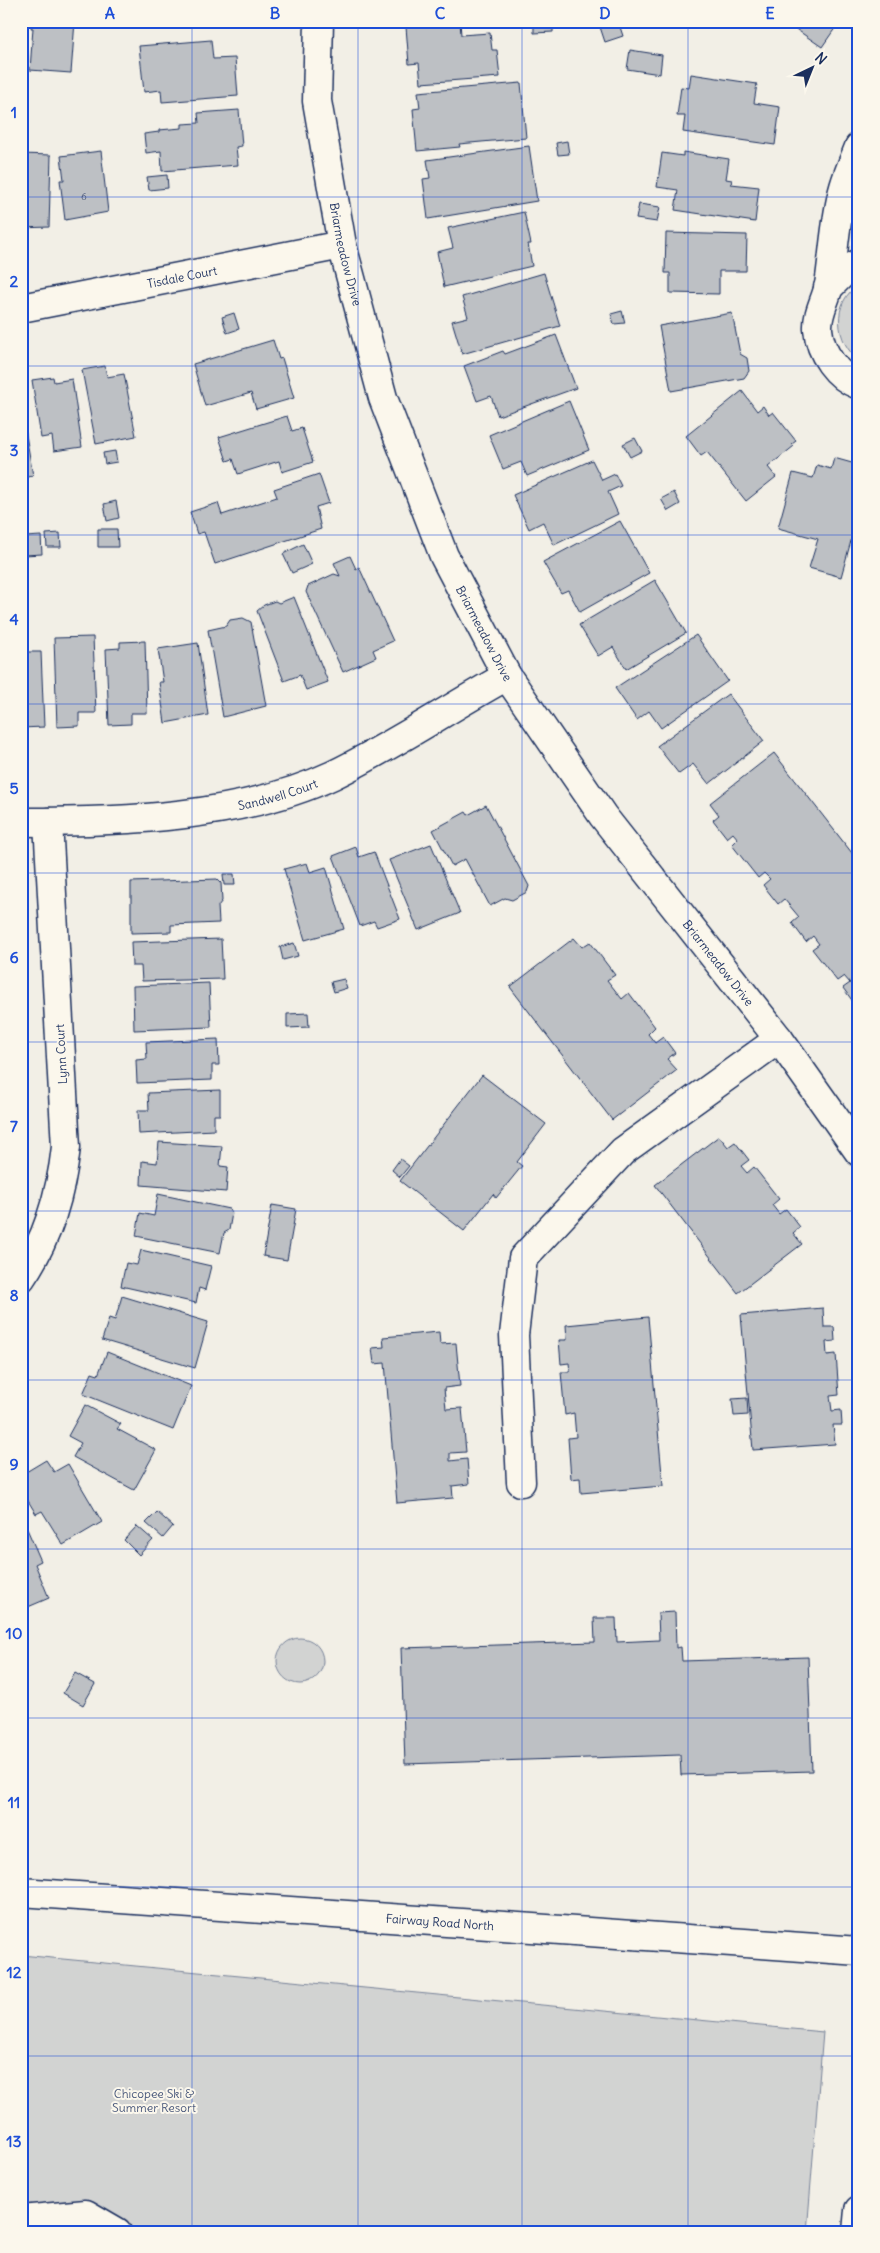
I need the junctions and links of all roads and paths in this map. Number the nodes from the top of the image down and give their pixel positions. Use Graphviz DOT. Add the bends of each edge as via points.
graph roads {
  1 [pos="319,21"];
  2 [pos="859,147"];
  3 [pos="342,244"];
  4 [pos="859,263"];
  5 [pos="828,288"];
  6 [pos="21,308"];
  7 [pos="859,385"];
  8 [pos="507,676"];
  9 [pos="34,822"];
  10 [pos="778,1039"];
  11 [pos="859,1152"];
  12 [pos="21,1278"];
  13 [pos="521,1482"];
  14 [pos="21,1892"];
  15 [pos="859,1951"];
  16 [pos="859,2210"];
  17 [pos="21,2220"];
  18 [pos="117,2232"];
  19 [pos="857,2232"];
  1 -- 3 [label="street, Briarmeadow Drive" via="317,101"];
  2 -- 5 [label="street" via="844,188"];
  3 -- 6 [label="street, Tisdale Court"];
  3 -- 8 [label="street, Briarmeadow Drive" via="383,398 444,556"];
  4 -- 5 [label="street"];
  5 -- 7 [label="street" via="820,308 818,329 824,350 835,368"];
  8 -- 9 [label="street, Sandwell Court" via="332,775 258,801 118,820"];
  8 -- 10 [label="street, Briarmeadow Drive" via="603,816"];
  9 -- 12 [label="street, Lynn Court" via="66,1147 54,1212"];
  10 -- 11 [label="street, Briarmeadow Drive"];
  10 -- 13 [label="street" via="624,1151 523,1258 514,1335"];
  14 -- 15 [label="street, Fairway Road North"];
  16 -- 19 [label="street"];
  17 -- 18 [label="street" via="86,2214"];
}
